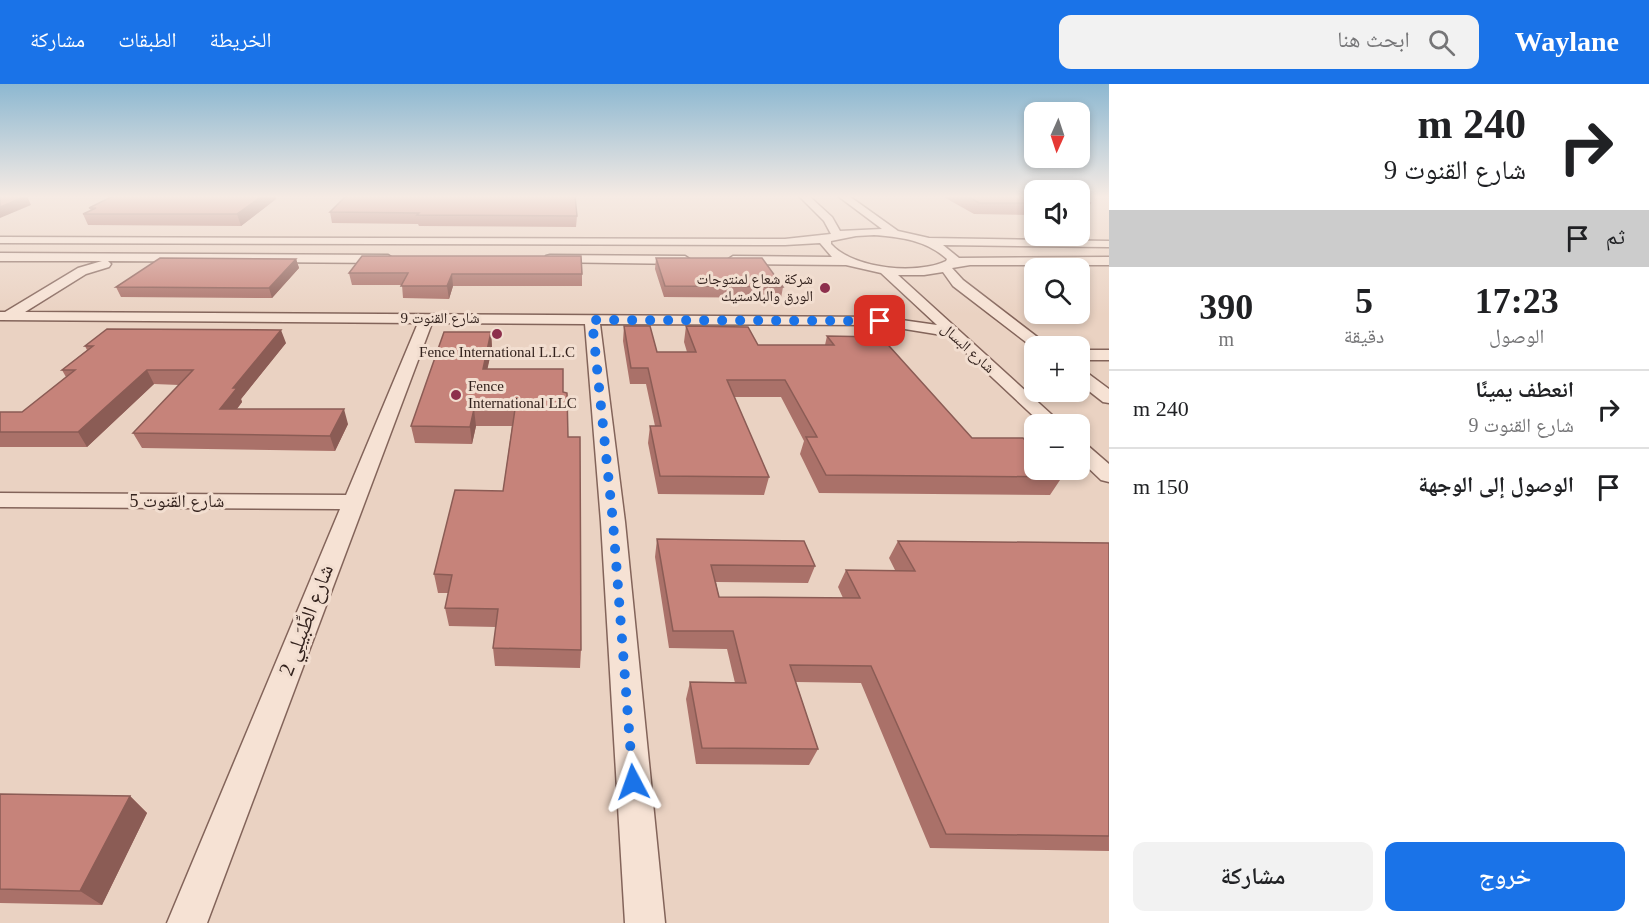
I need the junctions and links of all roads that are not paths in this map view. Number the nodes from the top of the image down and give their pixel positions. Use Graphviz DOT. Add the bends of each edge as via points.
graph roads {
  1 [pos="846,235"];
  2 [pos="900,235"];
  3 [pos="832,237"];
  4 [pos="0,240"];
  5 [pos="922,240"];
  6 [pos="1109,244"];
  7 [pos="0,257"];
  8 [pos="71,258"];
  9 [pos="130,258"];
  10 [pos="402,259"];
  11 [pos="532,259"];
  12 [pos="697,260"];
  13 [pos="721,260"];
  14 [pos="849,261"];
  15 [pos="1109,261"];
  16 [pos="948,265"];
  17 [pos="884,270"];
  18 [pos="82,271"];
  19 [pos="924,307"];
  20 [pos="3,316"];
  21 [pos="427,318"];
  22 [pos="592,320"];
  23 [pos="880,321"];
  24 [pos="951,332"];
  25 [pos="1028,336"];
  26 [pos="1090,355"];
  27 [pos="1109,356"];
  28 [pos="1090,384"];
  29 [pos="1109,398"];
  30 [pos="1042,414"];
  31 [pos="1090,458"];
  32 [pos="1109,475"];
  33 [pos="0,500"];
  34 [pos="353,502"];
  35 [pos="187,923"];
  36 [pos="645,923"];
  1 -- 3 [label="street"];
  2 -- 5 [label="street"];
  3 -- 4 [label="street" via="785,242"];
  3 -- 14 [label="street" via="825,244 828,250"];
  5 -- 6 [label="street"];
  5 -- 16 [label="street" via="948,251 953,258"];
  7 -- 8 [label="street"];
  8 -- 9 [label="street"];
  8 -- 18 [label="street" via="81,263"];
  9 -- 10 [label="street"];
  9 -- 18 [label="street"];
  11 -- 12 [label="street"];
  13 -- 14 [label="street"];
  14 -- 17 [label="street"];
  15 -- 16 [label="street" via="997,260"];
  16 -- 17 [label="street" via="920,272"];
  16 -- 25 [label="street" via="958,283"];
  17 -- 19 [label="street, شارع البسال"];
  18 -- 20 [label="street"];
  19 -- 23 [label="street, شارع القنوت 9" via="902,318"];
  19 -- 24 [label="street, شارع البسال"];
  20 -- 21 [label="street, شارع القنوت 9"];
  21 -- 22 [label="street, شارع القنوت 9"];
  21 -- 34 [label="street, شارع الطِّبَيلِي 2"];
  22 -- 23 [label="street, شارع القنوت 9"];
  22 -- 36 [label="street" via="613,522"];
  23 -- 24 [label="street, شارع القنوت 9"];
  24 -- 30 [label="street, شارع البسال"];
  26 -- 27 [label="street"];
  28 -- 29 [label="street"];
  31 -- 32 [label="street"];
  33 -- 34 [label="street, شارع القنوت 5"];
  34 -- 35 [label="street, شارع الطِّبَيلِي 2"];
}
